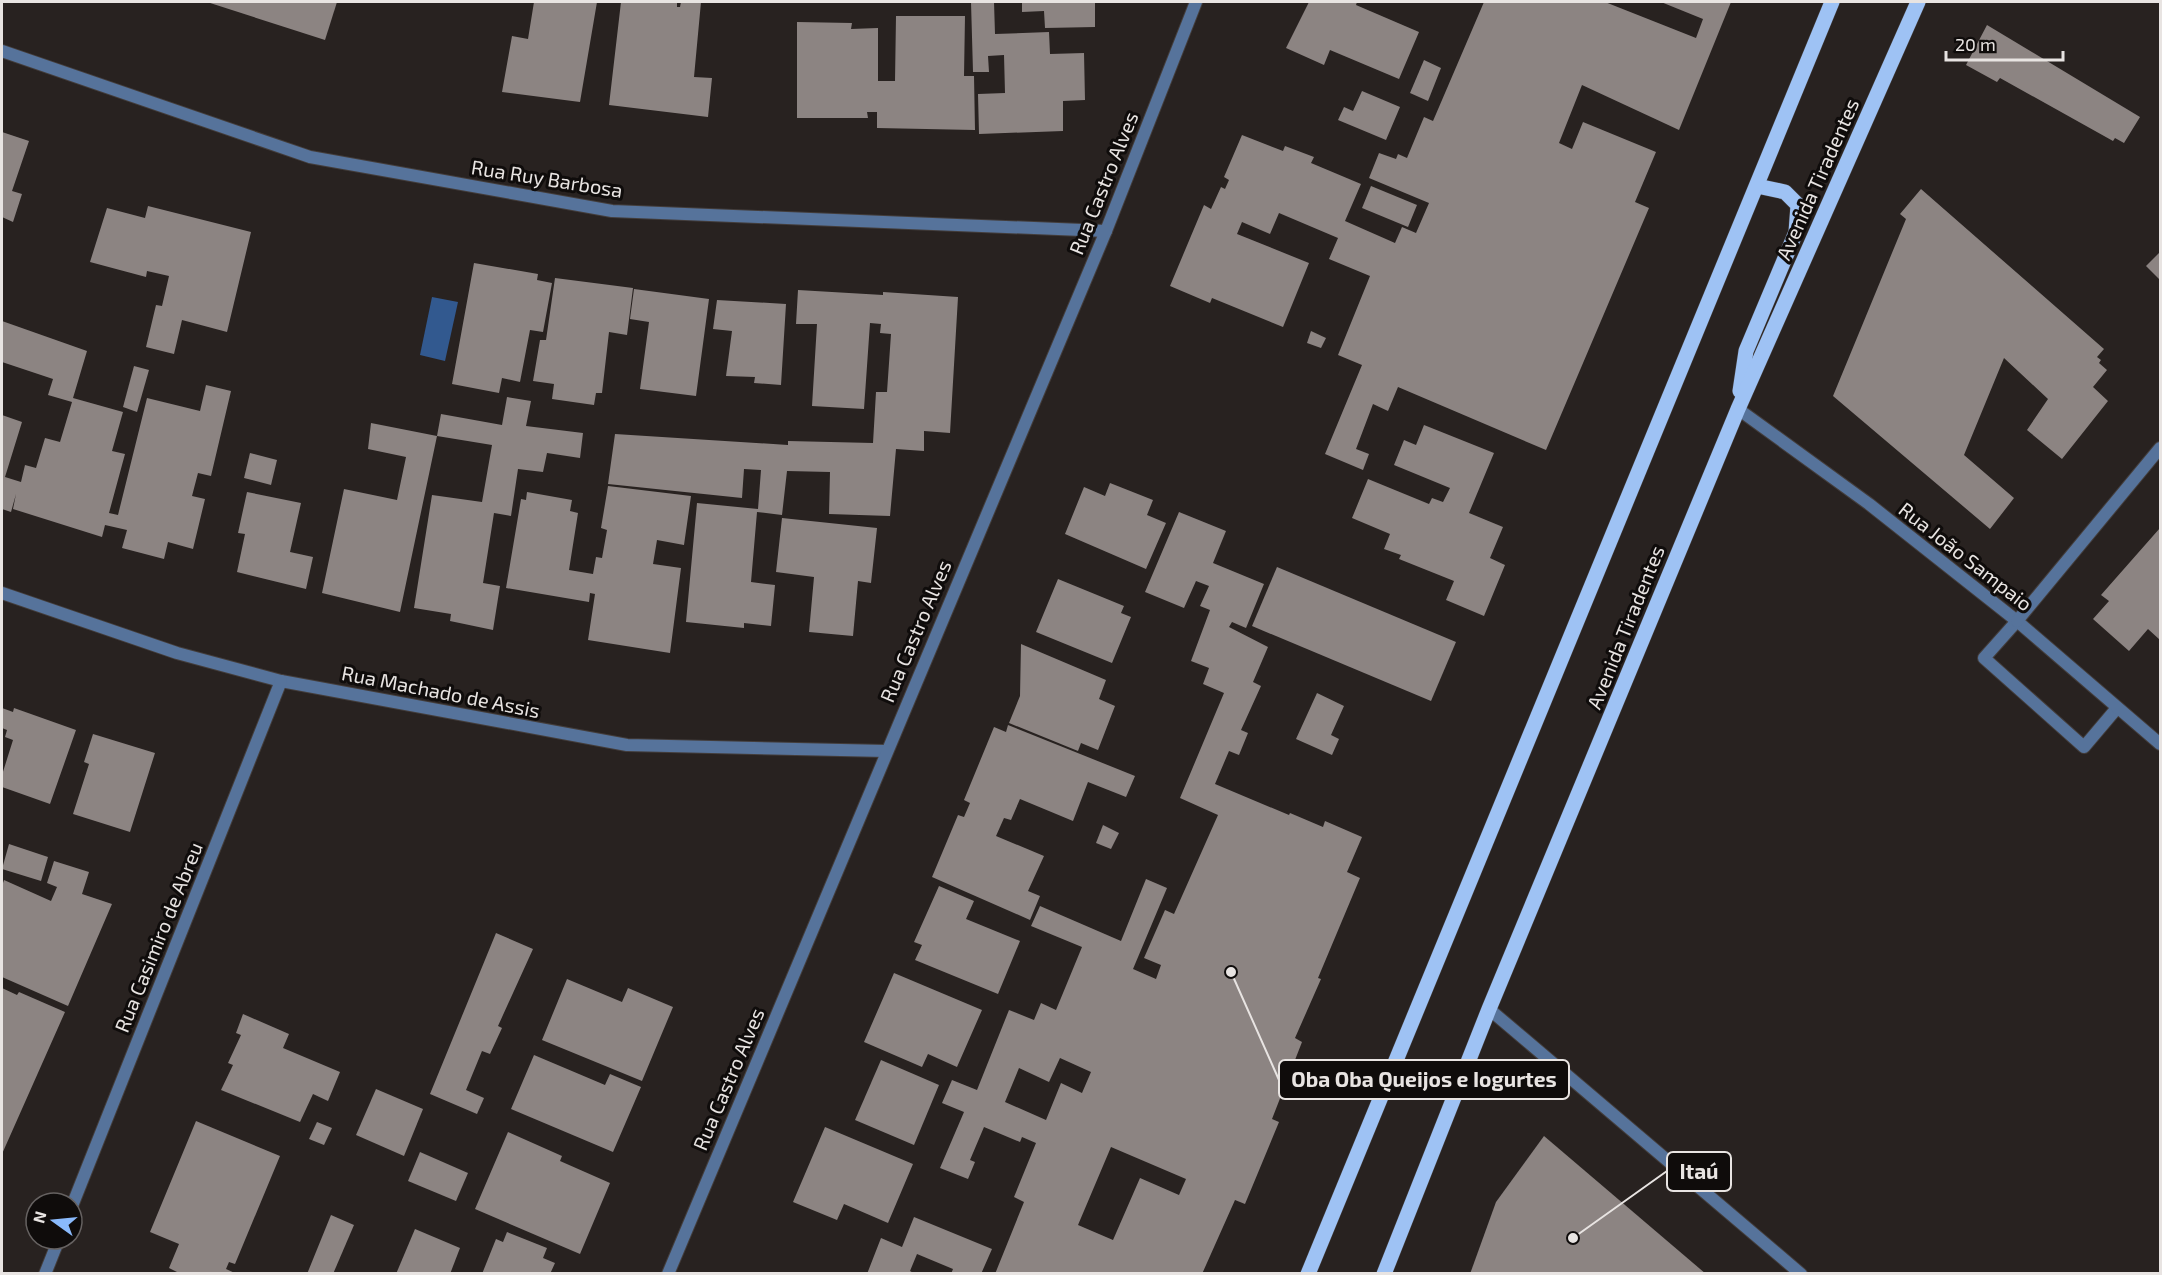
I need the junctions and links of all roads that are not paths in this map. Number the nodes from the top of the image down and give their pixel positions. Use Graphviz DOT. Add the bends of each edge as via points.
graph roads {
  1 [pos="1196,2"];
  2 [pos="1832,2"];
  3 [pos="1918,2"];
  4 [pos="2,51"];
  5 [pos="1757,186"];
  6 [pos="1106,231"];
  7 [pos="1738,409"];
  8 [pos="2160,448"];
  9 [pos="2,593"];
  10 [pos="2017,621"];
  11 [pos="281,681"];
  12 [pos="2117,708"];
  13 [pos="2160,744"];
  14 [pos="886,750"];
  15 [pos="1490,1010"];
  16 [pos="78,1191"];
  17 [pos="54,1251"];
  18 [pos="45,1274"];
  19 [pos="668,1274"];
  20 [pos="1308,1274"];
  21 [pos="1384,1274"];
  22 [pos="1801,1274"];
  1 -- 6 [label="street, Rua Castro Alves"];
  2 -- 5 [label="main road"];
  3 -- 7 [label="main road, Avenida Tiradentes"];
  4 -- 6 [label="street, Rua Ruy Barbosa" via="310,157 612,211"];
  5 -- 7 [label="main road" via="1785,192 1798,205 1796,232 1746,351"];
  5 -- 20 [label="main road"];
  6 -- 14 [label="street, Rua Castro Alves"];
  7 -- 10 [label="street, Rua João Sampaio" via="1869,504"];
  7 -- 15 [label="main road, Avenida Tiradentes"];
  8 -- 10 [label="street"];
  9 -- 11 [label="street, Rua Machado de Assis" via="177,653"];
  10 -- 12 [label="street, Rua João Sampaio"];
  10 -- 12 [label="street" via="1984,658 2084,747"];
  11 -- 14 [label="street, Rua Machado de Assis" via="627,745"];
  11 -- 16 [label="street, Rua Casimiro de Abreu"];
  12 -- 13 [label="street, Rua João Sampaio"];
  14 -- 19 [label="street, Rua Castro Alves"];
  15 -- 21 [label="main road, Avenida Tiradentes"];
  15 -- 22 [label="street"];
  17 -- 18 [label="street"];
}
